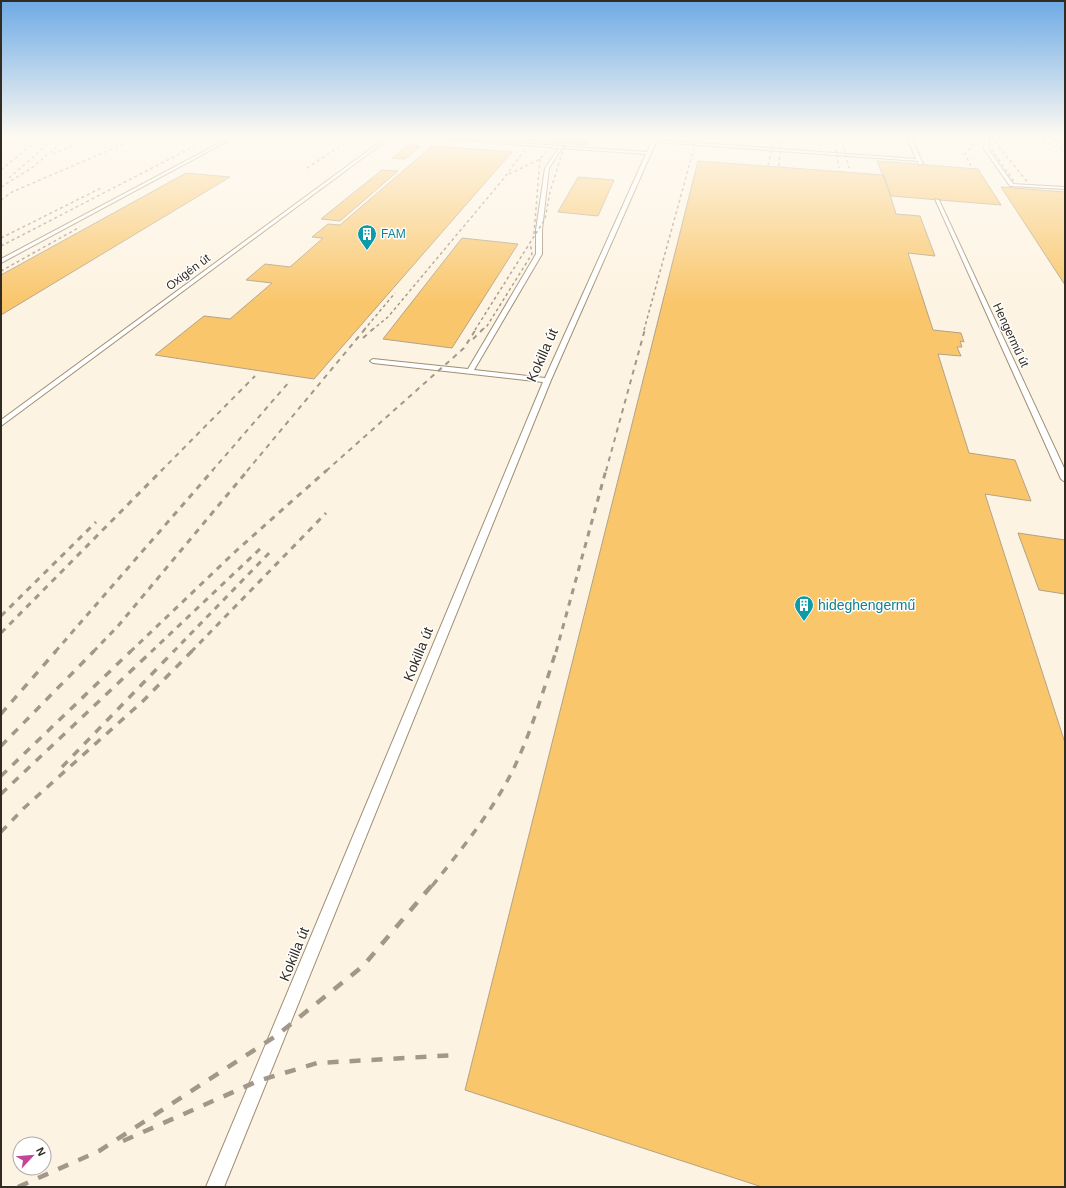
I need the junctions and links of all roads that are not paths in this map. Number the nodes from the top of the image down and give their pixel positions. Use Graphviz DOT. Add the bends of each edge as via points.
graph roads {
  1 [pos="129,192"];
  2 [pos="314,192"];
  3 [pos="544,192"];
  4 [pos="631,192"];
  5 [pos="937,200"];
  6 [pos="1,261"];
  7 [pos="373,361"];
  8 [pos="470,371"];
  9 [pos="547,380"];
  10 [pos="1,424"];
  11 [pos="1065,479"];
  12 [pos="214,1187"];
  1 -- 6 [label="lane"];
  2 -- 10 [label="lane, Oxigén út"];
  3 -- 8 [label="lane" via="539,254"];
  4 -- 9 [label="lane, Kokilla út"];
  5 -- 11 [label="lane, Hengermű út"];
  7 -- 8 [label="lane"];
  8 -- 9 [label="lane"];
  9 -- 12 [label="lane, Kokilla út"];
}
